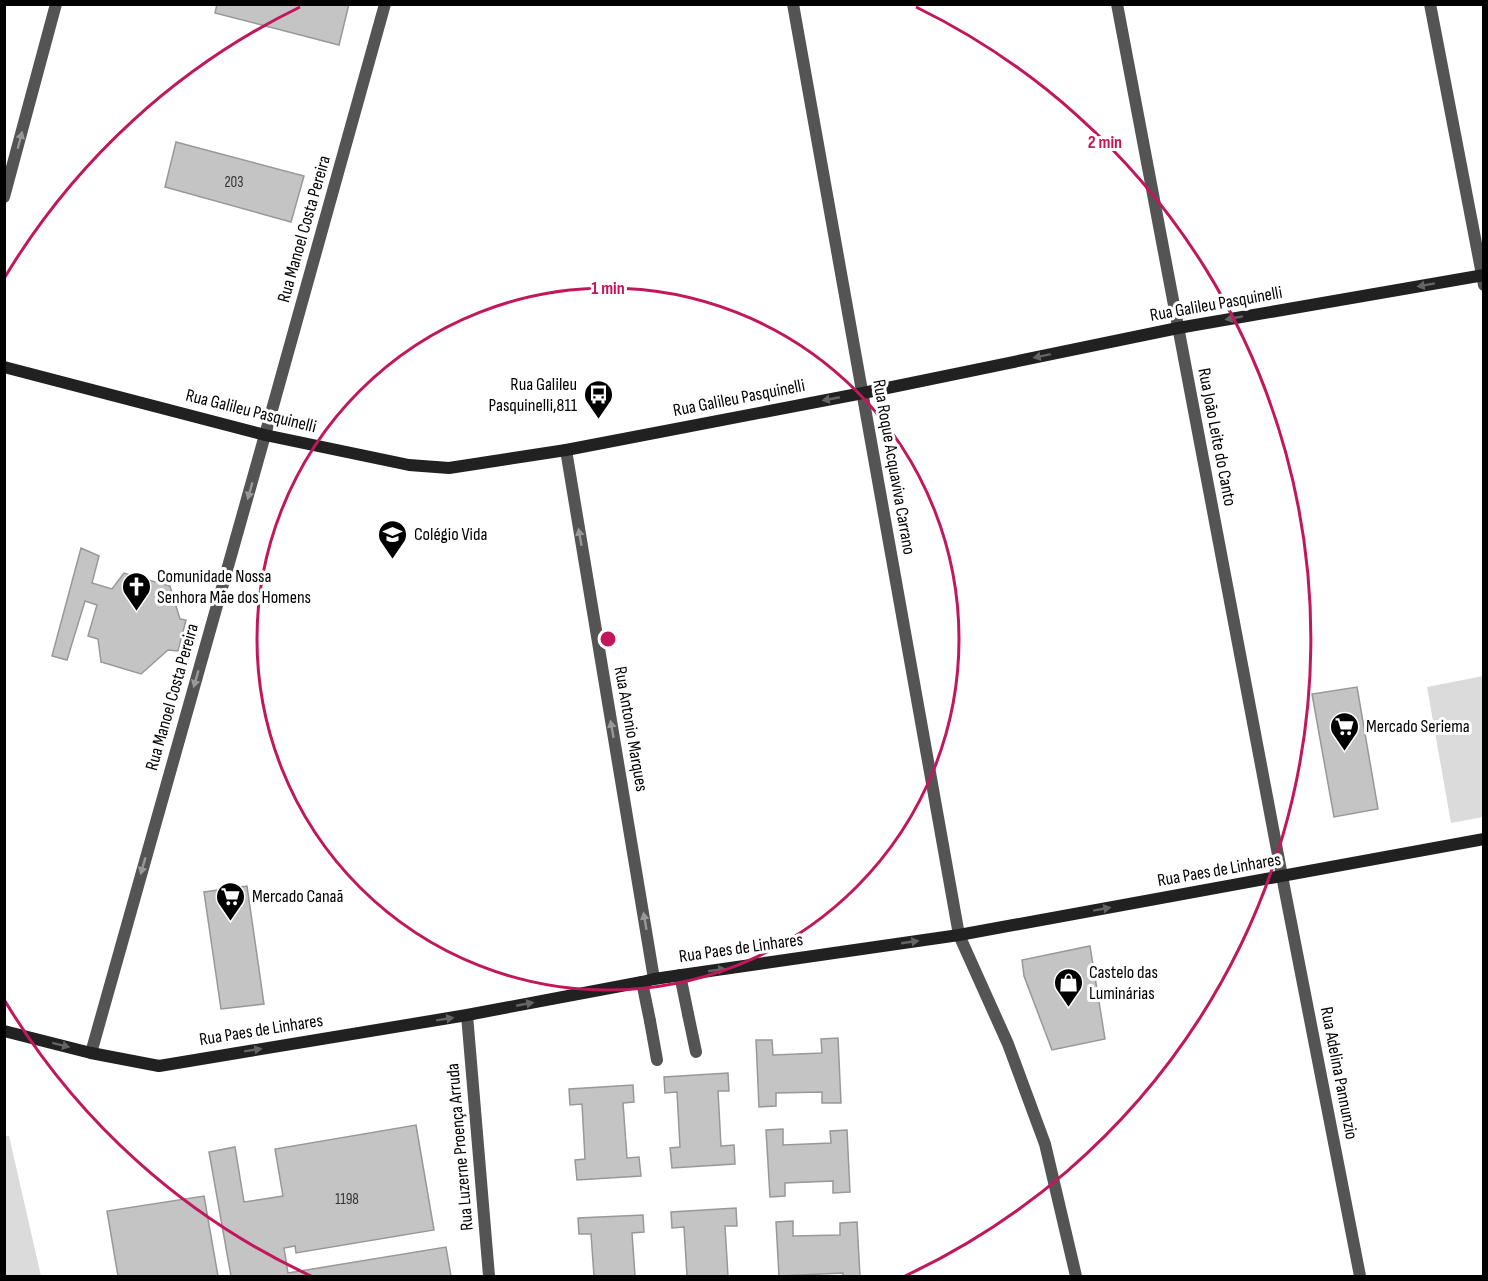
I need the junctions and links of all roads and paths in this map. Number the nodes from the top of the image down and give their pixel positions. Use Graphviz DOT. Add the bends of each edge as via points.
graph roads {
  1 [pos="56,4"];
  2 [pos="385,4"];
  3 [pos="793,4"];
  4 [pos="1117,4"];
  5 [pos="1430,4"];
  6 [pos="4,197"];
  7 [pos="1483,279"];
  8 [pos="1178,328"];
  9 [pos="4,367"];
  10 [pos="862,393"];
  11 [pos="266,435"];
  12 [pos="566,450"];
  13 [pos="1484,839"];
  14 [pos="1282,876"];
  15 [pos="959,935"];
  16 [pos="680,975"];
  17 [pos="648,981"];
  18 [pos="467,1015"];
  19 [pos="4,1031"];
  20 [pos="696,1052"];
  21 [pos="91,1053"];
  22 [pos="657,1060"];
  23 [pos="489,1276"];
  24 [pos="1076,1276"];
  25 [pos="1360,1276"];
  6 -- 1 [label="street, one-way"];
  2 -- 11 [label="street, Rua Manoel Costa Pereira"];
  3 -- 10 [label="street, Rua Roque Acquaviva Carrano"];
  4 -- 8 [label="street, Rua João Leite do Canto"];
  5 -- 7 [label="street"];
  7 -- 8 [label="street, Rua Galileu Pasquinelli, one-way"];
  8 -- 10 [label="street, Rua Galileu Pasquinelli, one-way"];
  8 -- 14 [label="street, Rua João Leite do Canto"];
  9 -- 11 [label="street, Rua Galileu Pasquinelli"];
  10 -- 12 [label="street, Rua Galileu Pasquinelli, one-way"];
  10 -- 15 [label="street, Rua Roque Acquaviva Carrano"];
  11 -- 12 [label="street, Rua Galileu Pasquinelli" via="409,465 449,468"];
  11 -- 21 [label="street, Rua Manoel Costa Pereira, one-way"];
  17 -- 12 [label="street, Rua Antonio Marques, one-way"];
  13 -- 14 [label="street, Rua Paes de Linhares"];
  15 -- 14 [label="street, Rua Paes de Linhares, one-way"];
  14 -- 25 [label="street, Rua Adelina Pannunzio"];
  16 -- 15 [label="street, Rua Paes de Linhares, one-way"];
  15 -- 24 [label="street, Rua Roque Acquaviva Carrano" via="1008,1044 1045,1144"];
  16 -- 17 [label="street, Rua Paes de Linhares"];
  16 -- 20 [label="street"];
  18 -- 17 [label="street, Rua Paes de Linhares, one-way"];
  17 -- 22 [label="street, Rua Antonio Marques"];
  21 -- 18 [label="street, Rua Paes de Linhares, one-way" via="159,1066"];
  18 -- 23 [label="street, Rua Luzerne Proença Arruda"];
  19 -- 21 [label="street, Rua Paes de Linhares, one-way"];
}
